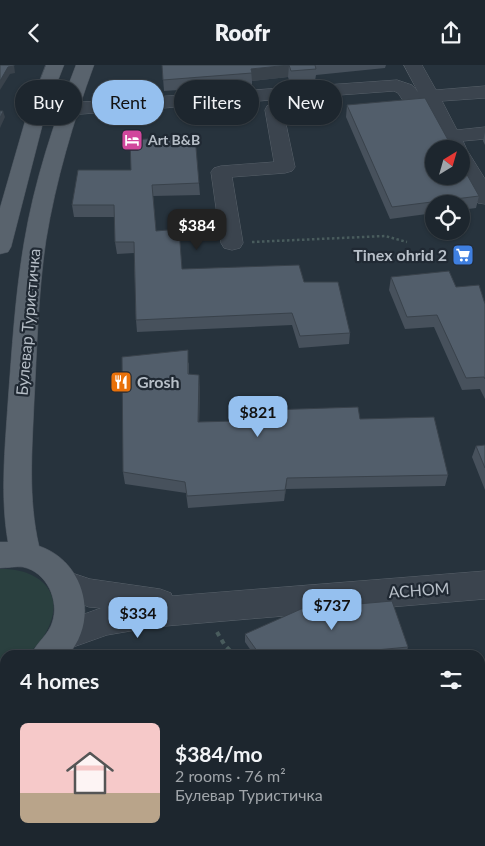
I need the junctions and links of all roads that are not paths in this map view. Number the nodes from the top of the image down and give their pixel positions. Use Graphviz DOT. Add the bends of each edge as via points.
graph roads {
  1 [pos="55,65"];
  2 [pos="84,65"];
  3 [pos="413,65"];
  4 [pos="79,80"];
  5 [pos="485,92"];
  6 [pos="259,95"];
  7 [pos="420,97"];
  8 [pos="174,101"];
  9 [pos="342,104"];
  10 [pos="82,108"];
  11 [pos="64,125"];
  12 [pos="277,125"];
  13 [pos="485,133"];
  14 [pos="452,140"];
  15 [pos="461,140"];
  16 [pos="470,171"];
  17 [pos="485,198"];
  18 [pos="232,243"];
  19 [pos="0,247"];
  20 [pos="13,555"];
  21 [pos="66,584"];
  22 [pos="485,585"];
  23 [pos="204,607"];
  24 [pos="55,645"];
  1 -- 19 [label="main road" via="37,111"];
  2 -- 4 [label="main road, Булевар Туристичка"];
  3 -- 7 [label="street"];
  5 -- 7 [label="street"];
  6 -- 7 [label="street" via="398,85"];
  7 -- 9 [label="street"];
  7 -- 14 [label="street"];
  8 -- 10 [label="street"];
  11 -- 20 [label="main road, Булевар Туристичка" via="36,239 28,291 16,496 20,534"];
  12 -- 18 [label="street" via="285,167 221,172"];
  13 -- 15 [label="street"];
  16 -- 17 [label="street"];
  20 -- 21 [label="main road" via="43,561"];
  21 -- 23 [label="street, АСНОМ" via="89,593 137,601"];
  21 -- 24 [label="main road" via="70,618"];
  22 -- 23 [label="street, АСНОМ"];
  23 -- 24 [label="street, АСНОМ" via="114,619 83,627"];
}
